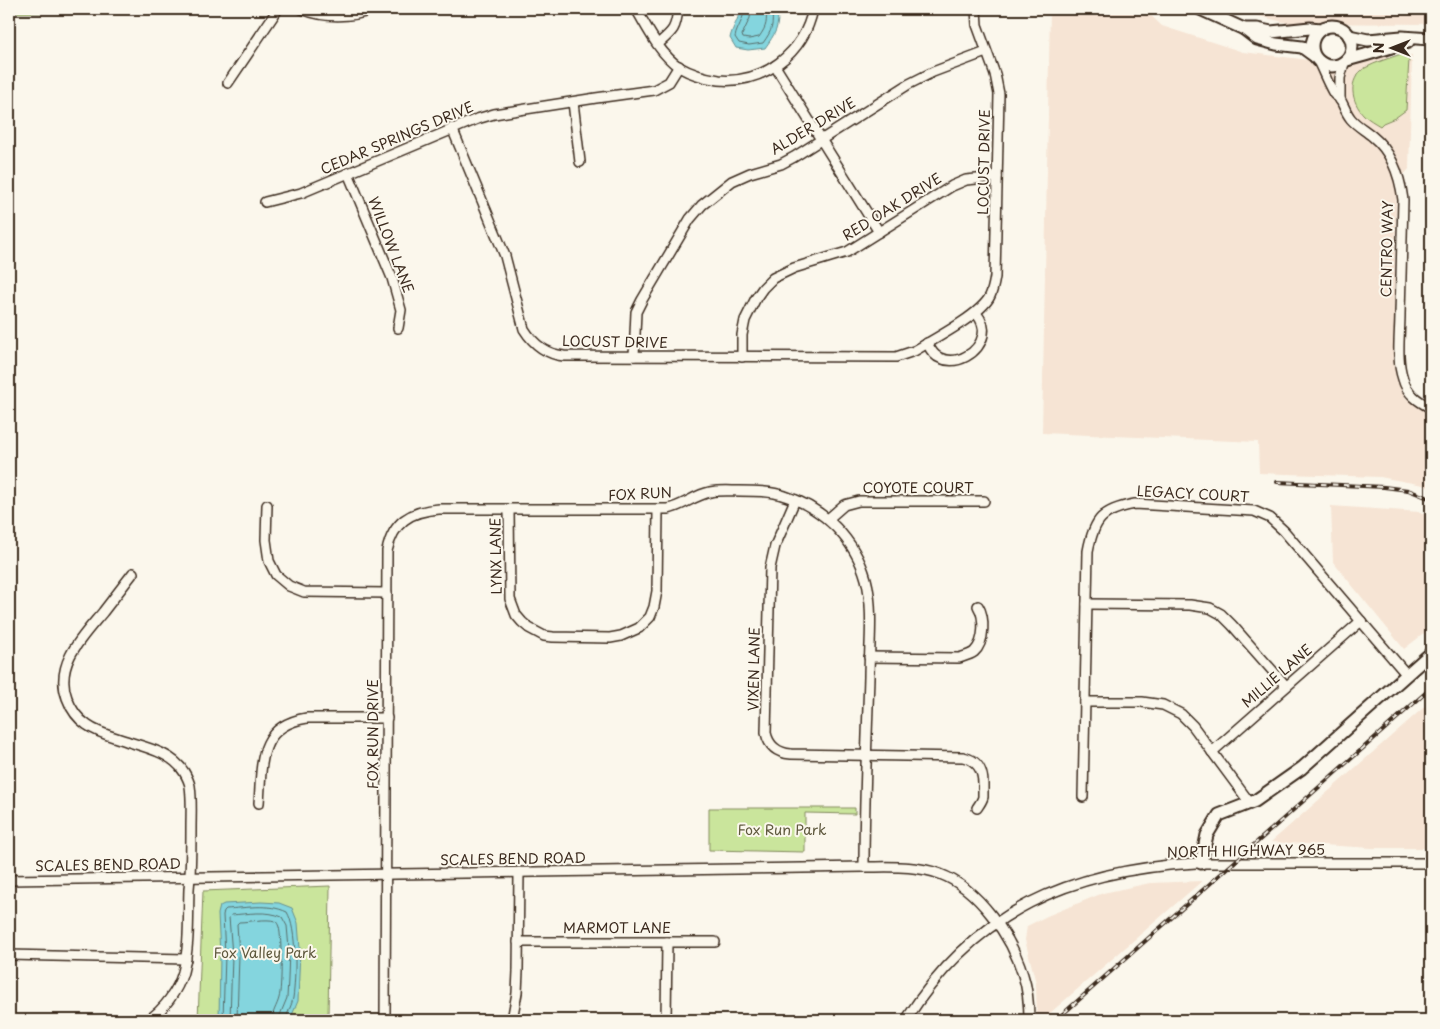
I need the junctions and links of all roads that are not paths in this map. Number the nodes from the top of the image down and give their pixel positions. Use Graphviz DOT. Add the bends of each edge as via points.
graph roads {
  1 [pos="278,9"];
  2 [pos="302,9"];
  3 [pos="374,9"];
  4 [pos="636,9"];
  5 [pos="678,9"];
  6 [pos="813,9"];
  7 [pos="976,9"];
  8 [pos="1200,9"];
  9 [pos="1321,29"];
  10 [pos="1244,30"];
  11 [pos="1349,36"];
  12 [pos="1415,39"];
  13 [pos="1431,39"];
  14 [pos="658,44"];
  15 [pos="986,52"];
  16 [pos="1316,59"];
  17 [pos="1346,61"];
  18 [pos="679,66"];
  19 [pos="775,66"];
  20 [pos="228,83"];
  21 [pos="1340,100"];
  22 [pos="573,102"];
  23 [pos="452,128"];
  24 [pos="820,140"];
  25 [pos="580,162"];
  26 [pos="348,173"];
  27 [pos="997,177"];
  28 [pos="265,202"];
  29 [pos="880,232"];
  30 [pos="976,313"];
  31 [pos="398,328"];
  32 [pos="927,343"];
  33 [pos="634,356"];
  34 [pos="742,356"];
  35 [pos="1431,408"];
  36 [pos="795,500"];
  37 [pos="984,501"];
  38 [pos="267,505"];
  39 [pos="509,509"];
  40 [pos="658,510"];
  41 [pos="828,519"];
  42 [pos="133,573"];
  43 [pos="387,593"];
  44 [pos="1087,604"];
  45 [pos="978,606"];
  46 [pos="1361,621"];
  47 [pos="1431,653"];
  48 [pos="869,657"];
  49 [pos="1407,675"];
  50 [pos="1286,686"];
  51 [pos="1085,702"];
  52 [pos="386,718"];
  53 [pos="1212,752"];
  54 [pos="867,756"];
  55 [pos="1083,797"];
  56 [pos="259,803"];
  57 [pos="1250,803"];
  58 [pos="977,808"];
  59 [pos="1201,863"];
  60 [pos="1431,863"];
  61 [pos="864,867"];
  62 [pos="519,872"];
  63 [pos="386,875"];
  64 [pos="190,877"];
  65 [pos="9,880"];
  66 [pos="997,923"];
  67 [pos="518,942"];
  68 [pos="667,942"];
  69 [pos="715,942"];
  70 [pos="9,955"];
  71 [pos="186,959"];
  72 [pos="148,1020"];
  73 [pos="385,1020"];
  74 [pos="512,1020"];
  75 [pos="666,1020"];
  76 [pos="906,1020"];
  77 [pos="1029,1020"];
  1 -- 20 [label="street"];
  2 -- 3 [label="street" via="339,16"];
  4 -- 14 [label="street"];
  5 -- 14 [label="street" via="671,33"];
  6 -- 19 [label="street" via="794,51"];
  7 -- 15 [label="street, LOCUST DRIVE" via="976,25"];
  8 -- 10 [label="main road"];
  9 -- 10 [label="main road"];
  9 -- 11 [label="main road" via="1334,26"];
  9 -- 16 [label="main road" via="1312,43"];
  10 -- 16 [label="main road" via="1257,39 1302,47"];
  11 -- 12 [label="main road" via="1368,40"];
  11 -- 17 [label="main road" via="1352,48"];
  12 -- 13 [label="main road"];
  12 -- 17 [label="main road"];
  14 -- 18 [label="street"];
  15 -- 24 [label="street, ALDER DRIVE" via="909,84"];
  15 -- 27 [label="street, LOCUST DRIVE" via="999,94"];
  16 -- 17 [label="main road" via="1330,67"];
  16 -- 21 [label="street, CENTRO WAY"];
  17 -- 21 [label="street" via="1340,78"];
  18 -- 19 [label="street" via="711,79 730,80 750,77"];
  18 -- 22 [label="street, CEDAR SPRINGS DRIVE" via="669,82 654,90"];
  19 -- 24 [label="street"];
  21 -- 35 [label="street, CENTRO WAY" via="1352,120 1381,144 1398,172 1403,200 1401,369 1411,394"];
  22 -- 23 [label="street, CEDAR SPRINGS DRIVE" via="494,114"];
  22 -- 25 [label="street"];
  23 -- 26 [label="street, CEDAR SPRINGS DRIVE"];
  23 -- 33 [label="street, LOCUST DRIVE" via="505,256 524,329 530,339 555,355"];
  24 -- 29 [label="street"];
  24 -- 33 [label="street, ALDER DRIVE" via="781,164 732,181 702,205 690,219 636,312"];
  26 -- 28 [label="street, CEDAR SPRINGS DRIVE" via="302,193"];
  26 -- 31 [label="street, WILLOW LANE" via="392,278 401,310"];
  27 -- 29 [label="street, RED OAK DRIVE" via="966,180 952,186"];
  27 -- 30 [label="street, LOCUST DRIVE" via="995,277 990,297"];
  29 -- 34 [label="street, RED OAK DRIVE" via="848,252 794,268 773,278 759,293 747,315 742,335"];
  30 -- 32 [label="street, LOCUST DRIVE"];
  30 -- 32 [label="street" via="983,324 984,335 976,349 966,356 956,360 939,358"];
  32 -- 34 [label="street, LOCUST DRIVE" via="896,357"];
  33 -- 34 [label="street, LOCUST DRIVE"];
  36 -- 40 [label="street, FOX RUN" via="766,492 718,491 700,494 678,507"];
  36 -- 41 [label="street, FOX RUN"];
  36 -- 54 [label="street, VIXEN LANE" via="775,546 770,568 766,733 776,750 782,753"];
  37 -- 41 [label="street, COYOTE COURT" via="859,500 844,505"];
  38 -- 43 [label="street" via="269,561 276,575 288,586 304,592"];
  39 -- 40 [label="street, FOX RUN"];
  39 -- 40 [label="street, LYNX LANE" via="510,598 516,615 544,636 610,638 639,628 650,617 654,607"];
  39 -- 43 [label="street, FOX RUN" via="424,510 407,518 393,532 389,542"];
  41 -- 48 [label="street, FOX RUN" via="850,544 866,580 870,608"];
  42 -- 64 [label="street" via="70,655 65,671 66,694 75,713 87,726 160,753 184,770 191,793"];
  43 -- 52 [label="street, FOX RUN DRIVE"];
  44 -- 46 [label="street, LEGACY COURT" via="1090,536 1097,522 1108,512 1134,504 1254,511 1270,518 1284,531"];
  44 -- 50 [label="street" via="1210,608 1232,625"];
  44 -- 51 [label="street, LEGACY COURT"];
  45 -- 48 [label="street" via="982,613 982,640 972,654 959,658"];
  46 -- 49 [label="street, LEGACY COURT"];
  46 -- 50 [label="street, MILLIE LANE"];
  47 -- 49 [label="main road"];
  48 -- 54 [label="street, FOX RUN"];
  49 -- 57 [label="main road" via="1302,768"];
  50 -- 53 [label="street, MILLIE LANE"];
  51 -- 53 [label="street" via="1163,705 1182,714"];
  51 -- 55 [label="street, LEGACY COURT"];
  52 -- 56 [label="street" via="307,718 284,725 271,737 263,753"];
  52 -- 63 [label="street, FOX RUN DRIVE"];
  53 -- 57 [label="street"];
  54 -- 58 [label="street, VIXEN LANE" via="970,759 983,776 983,798"];
  54 -- 61 [label="street, FOX RUN"];
  57 -- 59 [label="main road" via="1219,815 1207,835"];
  59 -- 60 [label="street, NORTH HIGHWAY 965"];
  59 -- 66 [label="street, NORTH HIGHWAY 965" via="1100,876 1044,896"];
  61 -- 62 [label="street, SCALES BEND ROAD"];
  61 -- 66 [label="street, SCALES BEND ROAD" via="914,868 943,875 968,890"];
  62 -- 63 [label="street, SCALES BEND ROAD"];
  62 -- 67 [label="street"];
  63 -- 64 [label="street, SCALES BEND ROAD"];
  63 -- 73 [label="street, FOX RUN DRIVE"];
  64 -- 65 [label="street, SCALES BEND ROAD"];
  64 -- 71 [label="street"];
  66 -- 76 [label="street, NORTH HIGHWAY 965" via="947,966"];
  66 -- 77 [label="street, SCALES BEND ROAD" via="1023,975"];
  67 -- 68 [label="street, MARMOT LANE"];
  67 -- 74 [label="street"];
  68 -- 69 [label="street, MARMOT LANE"];
  68 -- 75 [label="street"];
  70 -- 71 [label="street"];
  71 -- 72 [label="street" via="176,987 161,1009"];
}
